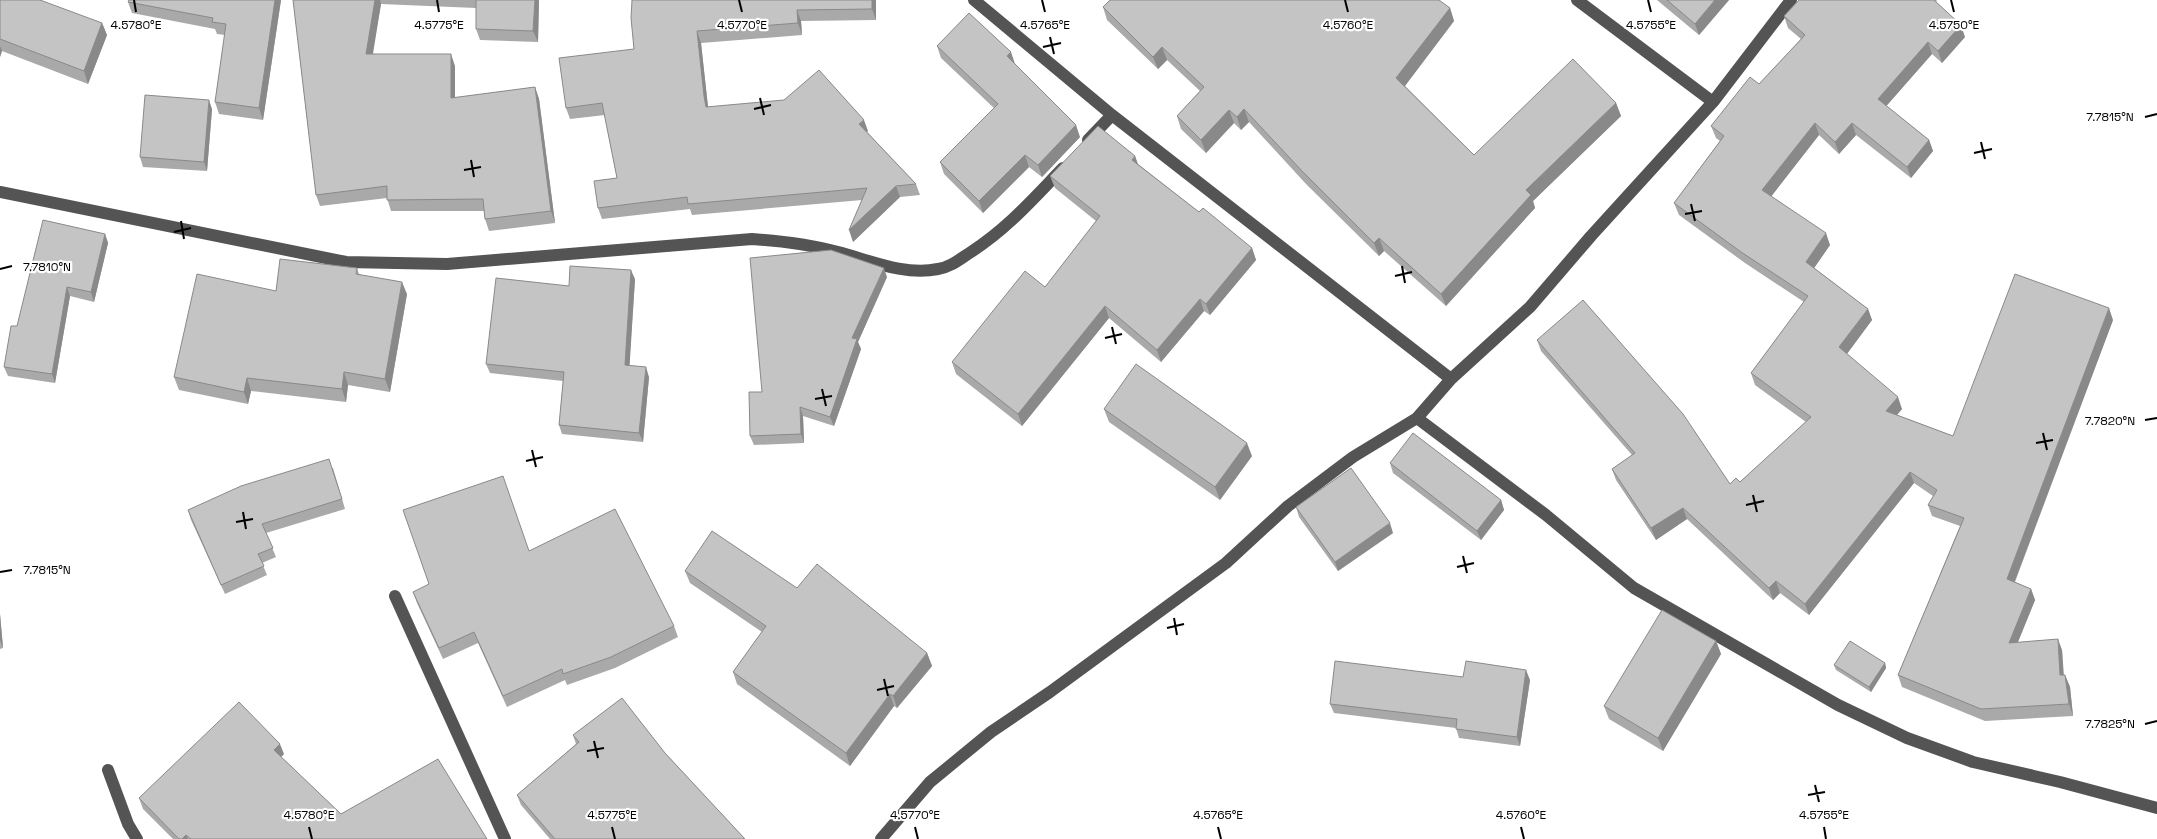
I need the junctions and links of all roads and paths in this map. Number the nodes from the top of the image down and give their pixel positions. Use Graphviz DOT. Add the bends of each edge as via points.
graph roads {
  1 [pos="974,0"];
  2 [pos="1577,0"];
  3 [pos="1791,0"];
  4 [pos="1713,102"];
  5 [pos="1112,115"];
  6 [pos="0,192"];
  7 [pos="1451,379"];
  8 [pos="1417,418"];
  9 [pos="395,596"];
  10 [pos="108,770"];
  11 [pos="2157,808"];
  12 [pos="137,839"];
  13 [pos="505,839"];
  14 [pos="881,839"];
  1 -- 5 [label="street"];
  2 -- 4 [label="street"];
  3 -- 4 [label="street"];
  4 -- 7 [label="street" via="1530,307"];
  5 -- 6 [label="street" via="1014,220 952,265 937,270 886,266 788,241 752,239 447,264 346,262"];
  5 -- 7 [label="street"];
  7 -- 8 [label="street"];
  8 -- 11 [label="street" via="1546,515 1634,588 1838,705 1907,738 1973,762"];
  8 -- 14 [label="street" via="1353,457 1288,506 1226,563 991,732 930,782"];
  9 -- 13 [label="street"];
  10 -- 12 [label="street"];
}
